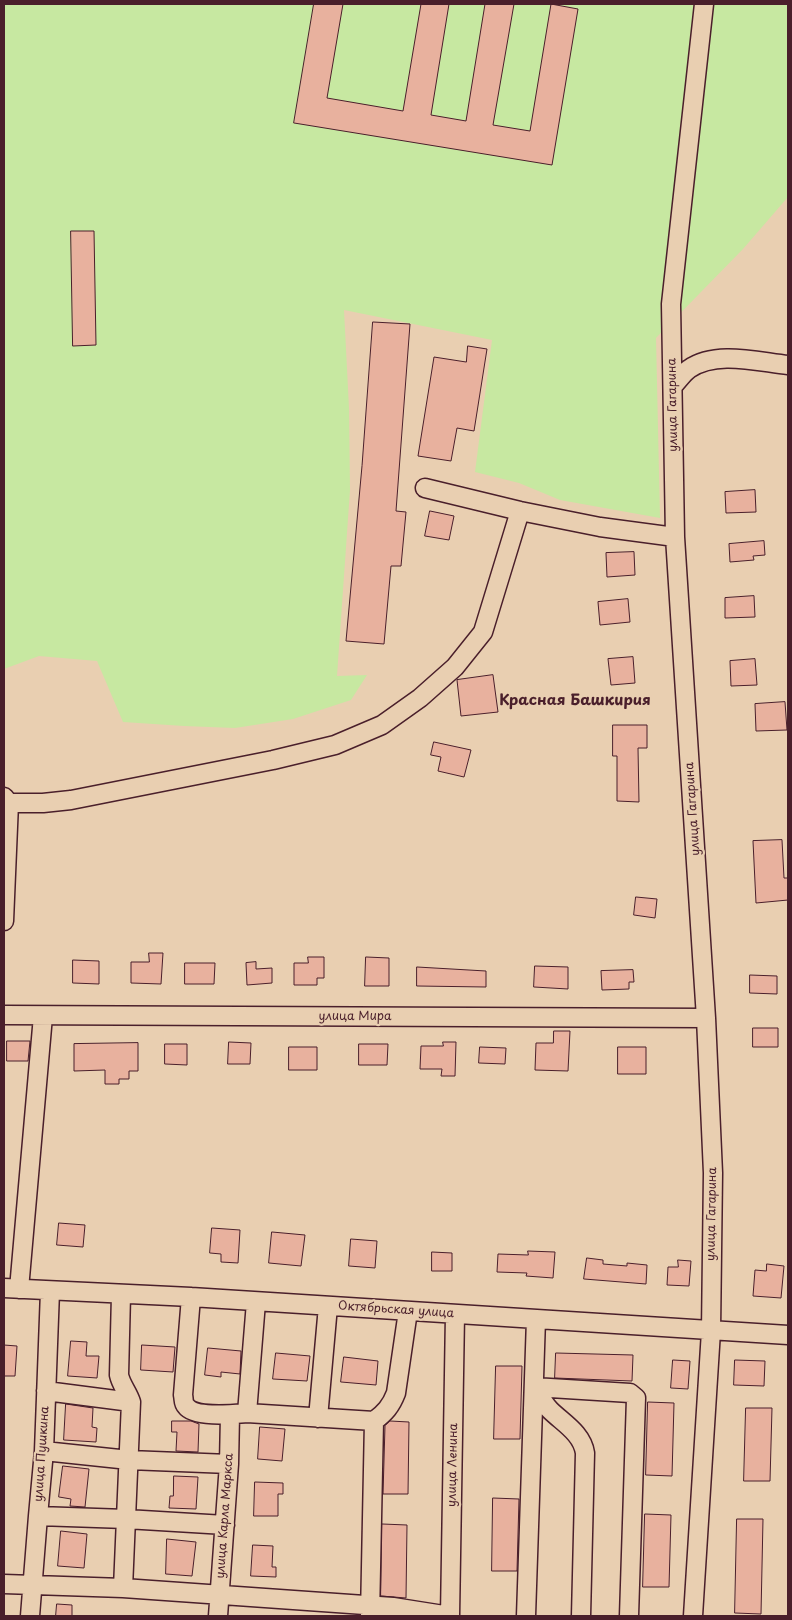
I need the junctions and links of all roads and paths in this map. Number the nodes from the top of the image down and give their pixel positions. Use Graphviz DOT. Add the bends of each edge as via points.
graph roads {
  1 [pos="704,4"];
  2 [pos="788,365"];
  3 [pos="673,386"];
  4 [pos="425,488"];
  5 [pos="520,511"];
  6 [pos="675,537"];
  7 [pos="6,800"];
  8 [pos="4,921"];
  9 [pos="4,1016"];
  10 [pos="43,1016"];
  11 [pos="706,1018"];
  12 [pos="11,1288"];
  13 [pos="50,1291"];
  14 [pos="121,1295"];
  15 [pos="190,1297"];
  16 [pos="256,1302"];
  17 [pos="328,1306"];
  18 [pos="408,1311"];
  19 [pos="455,1314"];
  20 [pos="536,1319"];
  21 [pos="711,1330"];
  22 [pos="788,1335"];
  23 [pos="534,1387"];
  24 [pos="46,1391"];
  25 [pos="131,1402"];
  26 [pos="238,1414"];
  27 [pos="318,1418"];
  28 [pos="374,1421"];
  29 [pos="44,1451"];
  30 [pos="129,1460"];
  31 [pos="229,1464"];
  32 [pos="38,1516"];
  33 [pos="126,1519"];
  34 [pos="225,1525"];
  35 [pos="4,1584"];
  36 [pos="33,1584"];
  37 [pos="123,1588"];
  38 [pos="219,1595"];
  39 [pos="371,1611"];
  40 [pos="30,1616"];
  41 [pos="218,1616"];
  42 [pos="450,1616"];
  43 [pos="526,1616"];
  44 [pos="581,1616"];
  45 [pos="629,1616"];
  46 [pos="693,1616"];
  1 -- 3 [label="street, улица Гагарина" via="671,304"];
  2 -- 3 [label="street" via="723,359 705,362 689,369"];
  3 -- 6 [label="street, улица Гагарина"];
  4 -- 5 [label="street"];
  5 -- 6 [label="street" via="600,527"];
  5 -- 7 [label="street" via="484,632 454,667 420,698 382,725 335,745 273,760 71,800 43,804"];
  6 -- 11 [label="street, улица Гагарина"];
  7 -- 8 [label="street"];
  9 -- 10 [label="street, улица Мира"];
  10 -- 11 [label="street, улица Мира"];
  10 -- 12 [label="street"];
  11 -- 21 [label="street, улица Гагарина" via="713,1173"];
  12 -- 13 [label="street, Октябрьская улица"];
  13 -- 14 [label="street, Октябрьская улица"];
  13 -- 24 [label="street, улица Пушкина"];
  14 -- 15 [label="street, Октябрьская улица"];
  14 -- 25 [label="street" via="119,1375"];
  15 -- 16 [label="street, Октябрьская улица"];
  15 -- 26 [label="street" via="185,1406 194,1412"];
  16 -- 17 [label="street, Октябрьская улица"];
  16 -- 26 [label="street, улица Карла Маркса"];
  17 -- 18 [label="street, Октябрьская улица"];
  17 -- 27 [label="street"];
  18 -- 19 [label="street, Октябрьская улица"];
  18 -- 28 [label="street" via="396,1393 392,1405"];
  19 -- 20 [label="street, Октябрьская улица"];
  19 -- 42 [label="street, улица Ленина"];
  20 -- 21 [label="street, Октябрьская улица"];
  20 -- 23 [label="street"];
  21 -- 22 [label="street, Октябрьская улица"];
  21 -- 46 [label="street, улица Гагарина"];
  23 -- 43 [label="street"];
  23 -- 44 [label="street" via="550,1410 584,1444"];
  23 -- 45 [label="street" via="630,1392 636,1398"];
  24 -- 25 [label="street"];
  24 -- 29 [label="street, улица Пушкина"];
  25 -- 30 [label="street"];
  26 -- 27 [label="street"];
  26 -- 31 [label="street, улица Карла Маркса"];
  27 -- 28 [label="street"];
  28 -- 39 [label="street"];
  29 -- 30 [label="street"];
  29 -- 32 [label="street, улица Пушкина"];
  30 -- 31 [label="street"];
  30 -- 33 [label="street"];
  31 -- 34 [label="street, улица Карла Маркса"];
  32 -- 33 [label="street"];
  32 -- 36 [label="street, улица Пушкина"];
  33 -- 34 [label="street"];
  33 -- 37 [label="street"];
  34 -- 38 [label="street, улица Карла Маркса"];
  35 -- 36 [label="street"];
  36 -- 37 [label="street"];
  36 -- 40 [label="street, улица Пушкина"];
  37 -- 38 [label="street"];
  38 -- 39 [label="street"];
  38 -- 41 [label="street, улица Карла Маркса"];
  39 -- 42 [label="street" via="393,1607"];
}
